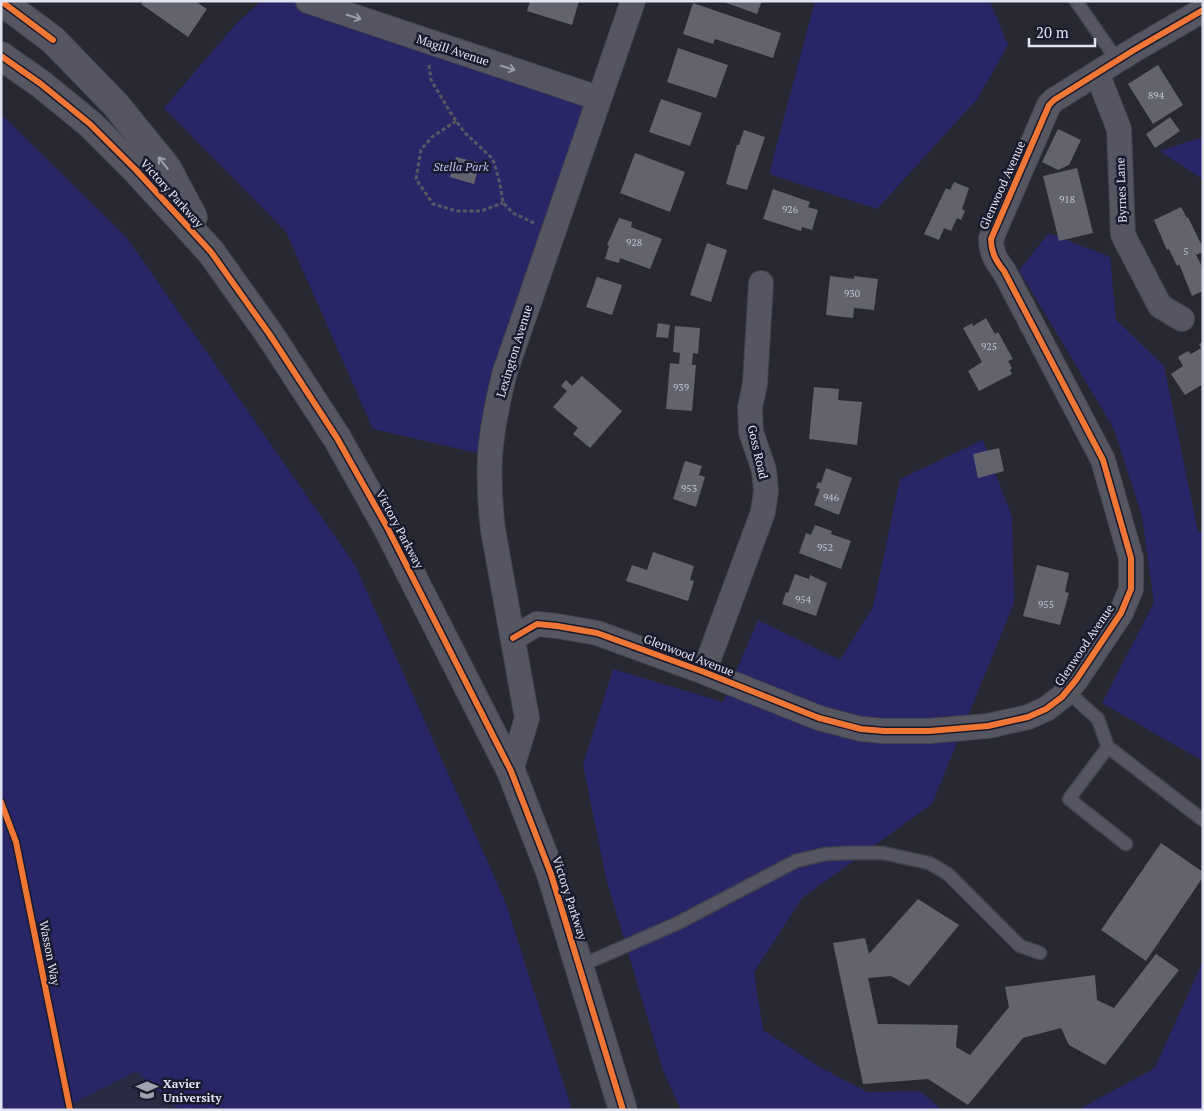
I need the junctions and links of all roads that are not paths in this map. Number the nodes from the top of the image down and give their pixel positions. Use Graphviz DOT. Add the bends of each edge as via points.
graph roads {
  1 [pos="1,1"];
  2 [pos="32,1"];
  3 [pos="308,1"];
  4 [pos="633,1"];
  5 [pos="1076,1"];
  6 [pos="1203,10"];
  7 [pos="53,40"];
  8 [pos="1,56"];
  9 [pos="1117,60"];
  10 [pos="1097,73"];
  11 [pos="598,98"];
  12 [pos="210,252"];
  13 [pos="761,283"];
  14 [pos="1182,319"];
  15 [pos="513,638"];
  16 [pos="704,672"];
  17 [pos="1068,691"];
  18 [pos="1108,747"];
  19 [pos="511,771"];
  20 [pos="1203,820"];
  21 [pos="1126,844"];
  22 [pos="1040,953"];
  23 [pos="580,966"];
  24 [pos="623,1110"];
  1 -- 7 [label="street, Victory Parkway"];
  2 -- 7 [label="street"];
  3 -- 11 [label="street, Magill Avenue, one-way"];
  4 -- 11 [label="street, Lexington Avenue"];
  5 -- 9 [label="lane"];
  6 -- 9 [label="street, Glenwood Avenue"];
  12 -- 7 [label="street, Victory Parkway, one-way" via="167,168 116,105"];
  8 -- 12 [label="street, Victory Parkway" via="90,124"];
  9 -- 10 [label="street, Glenwood Avenue"];
  10 -- 14 [label="street, Byrnes Lane" via="1119,129 1123,234 1160,306"];
  10 -- 17 [label="street, Glenwood Avenue" via="1049,105 991,239 991,249 998,263 1103,460 1131,558 1131,590 1121,613"];
  11 -- 15 [label="street, Lexington Avenue" via="505,372 495,413 490,498"];
  12 -- 19 [label="street, Victory Parkway" via="270,335 337,438 387,527"];
  13 -- 16 [label="street, Goss Road" via="755,384 750,408 751,432 764,470 763,512"];
  15 -- 16 [label="street, Glenwood Avenue" via="537,624 581,630"];
  15 -- 19 [label="street, Lexington Avenue" via="527,718"];
  16 -- 17 [label="street, Glenwood Avenue" via="819,718 861,729 884,731 929,731 1008,722 1046,709"];
  17 -- 18 [label="lane" via="1098,719"];
  18 -- 20 [label="lane"];
  18 -- 21 [label="lane" via="1069,799"];
  19 -- 23 [label="street, Victory Parkway" via="552,874"];
  22 -- 23 [label="lane" via="1020,946 948,874 930,863 883,853 849,853 796,861 678,923"];
  23 -- 24 [label="street, Victory Parkway"];
}
